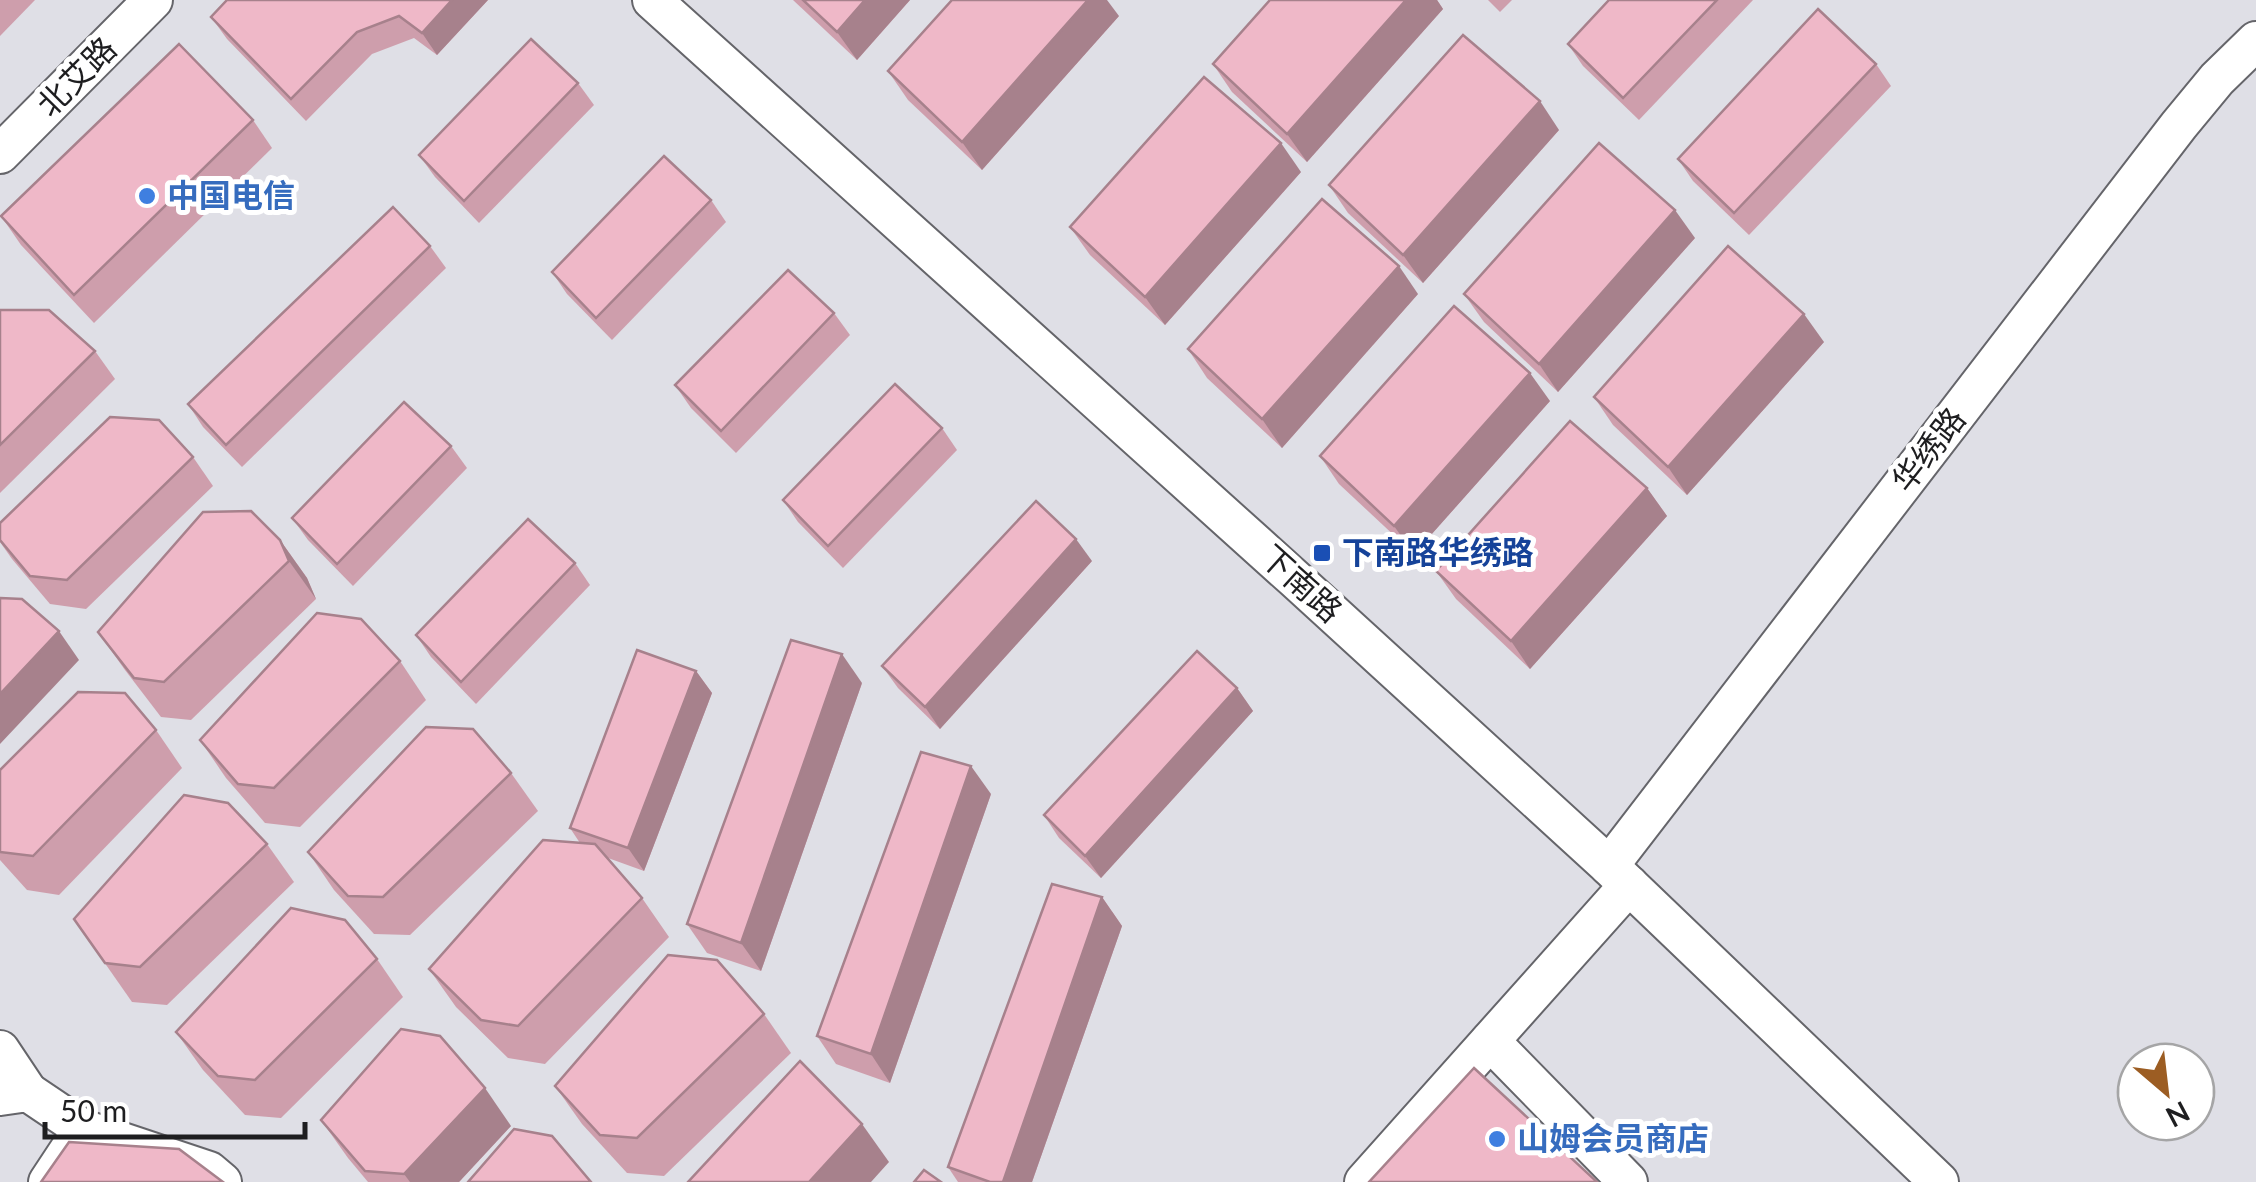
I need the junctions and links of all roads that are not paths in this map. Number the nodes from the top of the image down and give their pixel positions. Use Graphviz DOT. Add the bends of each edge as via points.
graph roads {
  1 [pos="153,0"];
  2 [pos="652,0"];
  3 [pos="2256,41"];
  4 [pos="0,154"];
  5 [pos="1619,876"];
  6 [pos="1490,1042"];
  7 [pos="0,1050"];
  8 [pos="14,1094"];
  9 [pos="84,1129"];
  10 [pos="48,1182"];
  11 [pos="222,1182"];
  12 [pos="1364,1182"];
  13 [pos="1628,1182"];
  14 [pos="1938,1182"];
  1 -- 4 [label="street, 北艾路"];
  2 -- 5 [label="street, 下南路"];
  3 -- 5 [label="street, 华绣路" via="2179,126"];
  5 -- 6 [label="street, 华绣路"];
  5 -- 14 [label="street, 下南路"];
  6 -- 12 [label="street, 华绣路"];
  6 -- 13 [label="street"];
  7 -- 8 [label="street"];
  8 -- 9 [label="street"];
  9 -- 10 [label="street"];
  9 -- 11 [label="street" via="210,1170"];
}
